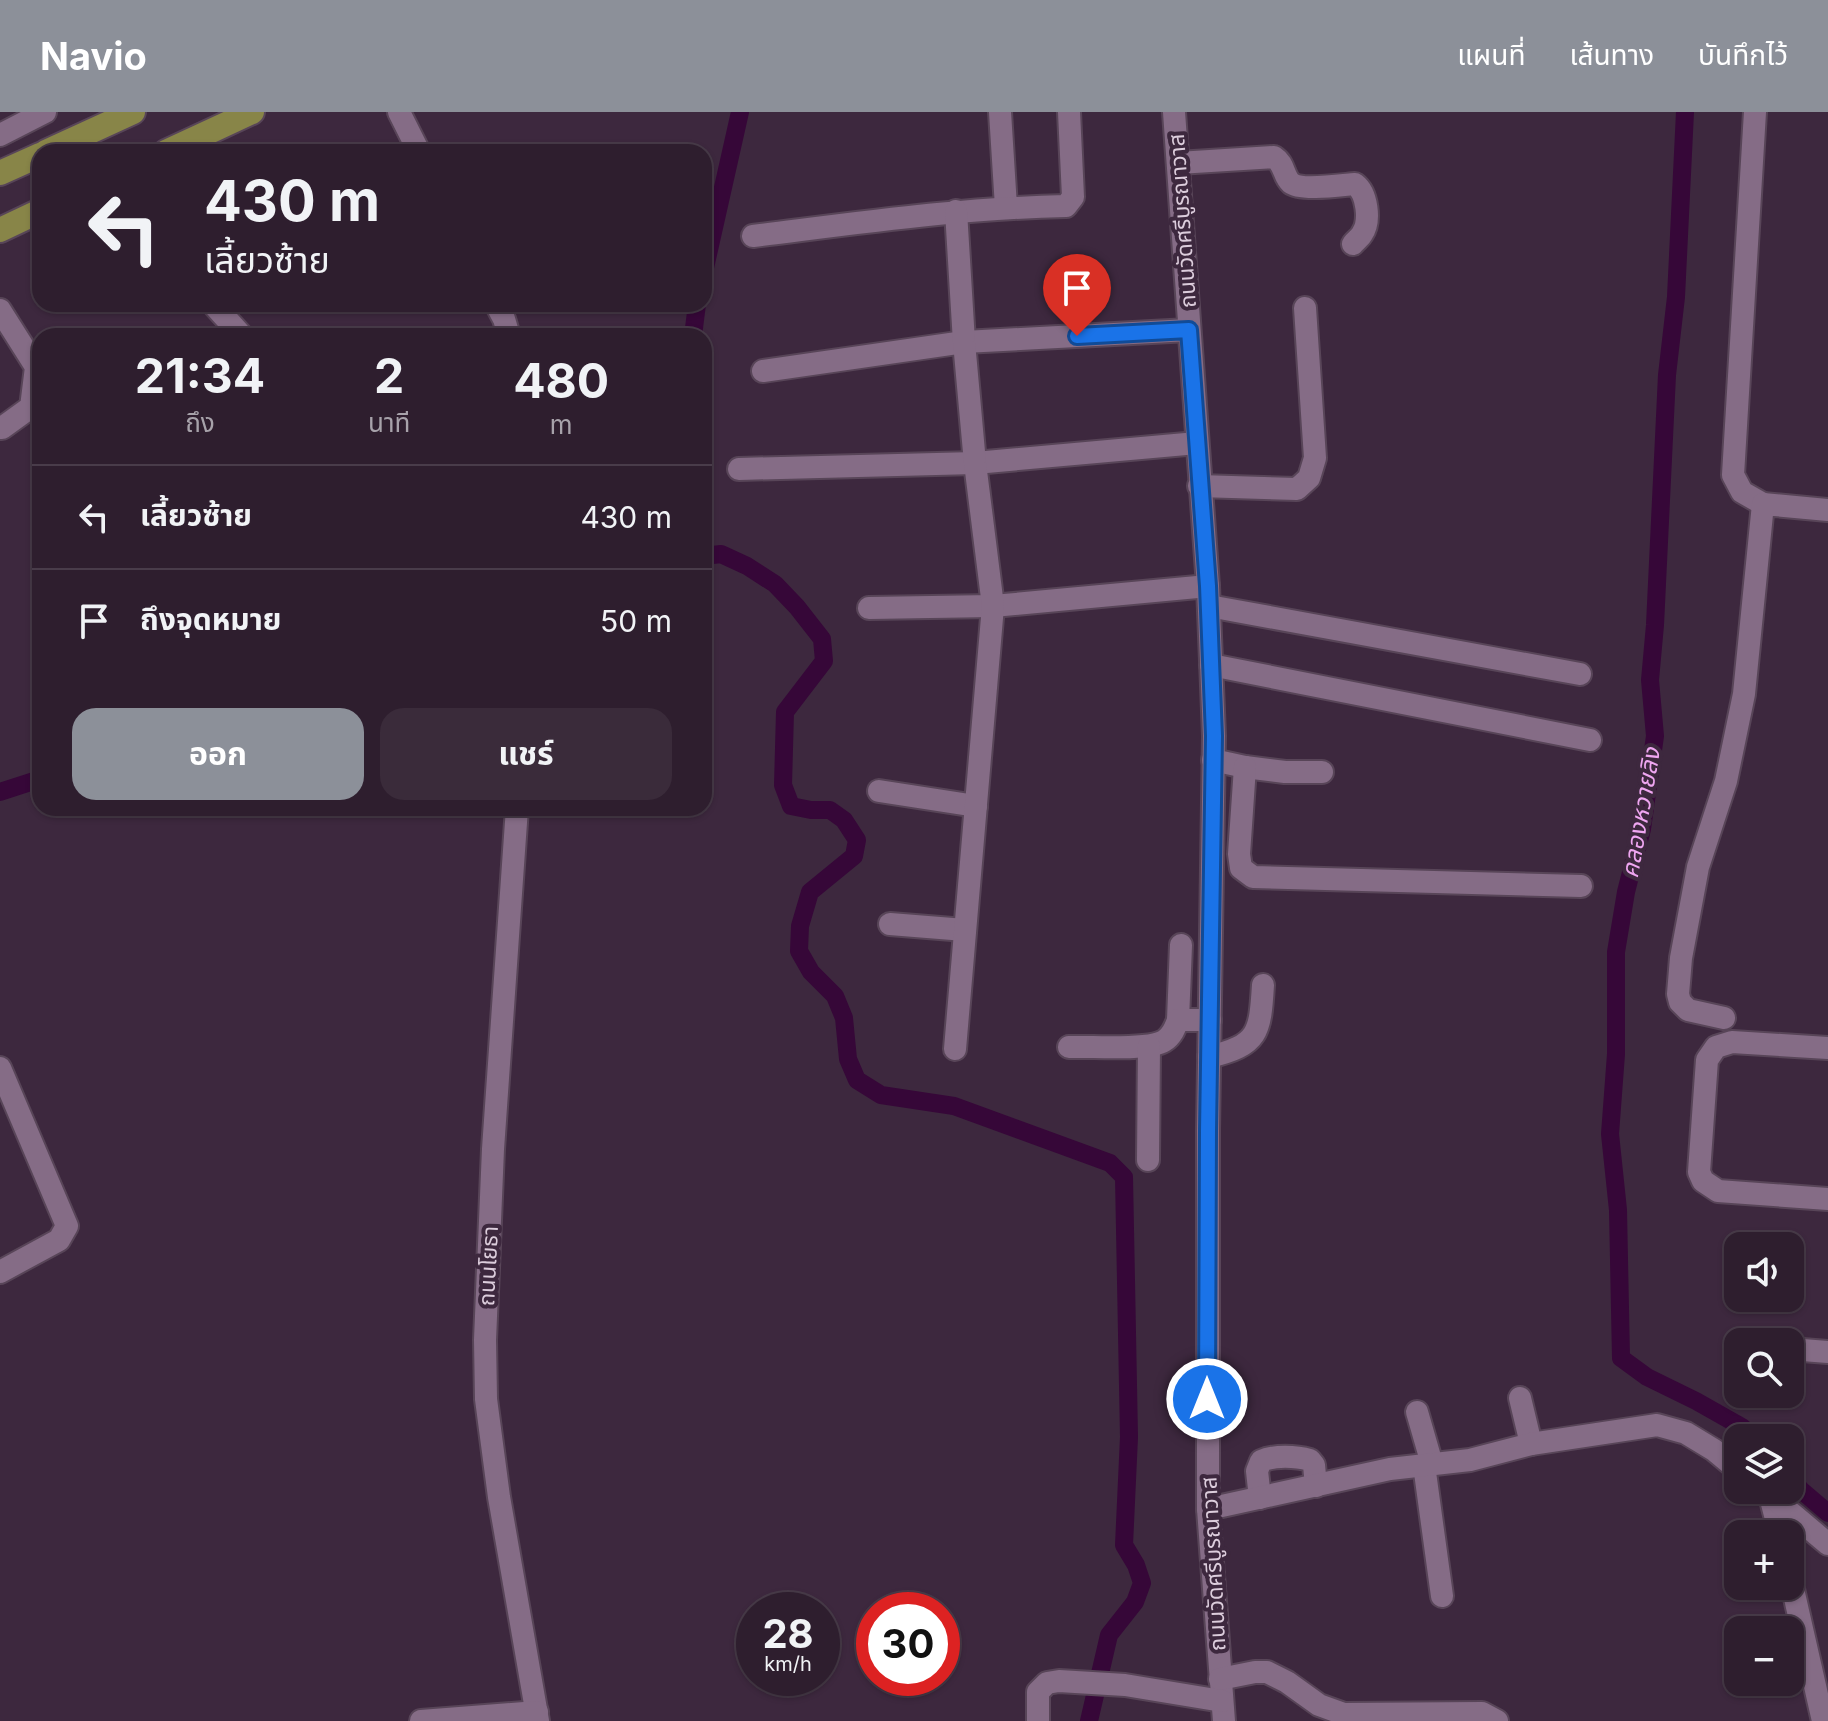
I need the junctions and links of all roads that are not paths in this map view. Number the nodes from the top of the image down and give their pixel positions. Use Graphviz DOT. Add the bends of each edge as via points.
graph roads {
  1 [pos="45,112"];
  2 [pos="133,112"];
  3 [pos="252,112"];
  4 [pos="399,112"];
  5 [pos="1000,112"];
  6 [pos="1069,112"];
  7 [pos="1174,112"];
  8 [pos="1755,112"];
  9 [pos="0,135"];
  10 [pos="63,144"];
  11 [pos="183,144"];
  12 [pos="415,144"];
  13 [pos="32,159"];
  14 [pos="1178,163"];
  15 [pos="0,173"];
  16 [pos="1006,207"];
  17 [pos="956,211"];
  18 [pos="32,215"];
  19 [pos="0,230"];
  20 [pos="753,236"];
  21 [pos="1353,244"];
  22 [pos="1305,308"];
  23 [pos="0,310"];
  24 [pos="220,312"];
  25 [pos="235,328"];
  26 [pos="1189,330"];
  27 [pos="964,342"];
  28 [pos="32,361"];
  29 [pos="763,371"];
  30 [pos="32,399"];
  31 [pos="0,428"];
  32 [pos="1197,443"];
  33 [pos="975,463"];
  34 [pos="739,469"];
  35 [pos="1199,486"];
  36 [pos="1763,504"];
  37 [pos="1828,510"];
  38 [pos="1208,596"];
  39 [pos="993,606"];
  40 [pos="869,608"];
  41 [pos="1211,665"];
  42 [pos="1580,674"];
  43 [pos="1590,740"];
  44 [pos="1213,760"];
  45 [pos="1245,767"];
  46 [pos="1322,772"];
  47 [pos="879,791"];
  48 [pos="976,806"];
  49 [pos="516,816"];
  50 [pos="1581,886"];
  51 [pos="890,924"];
  52 [pos="965,930"];
  53 [pos="1181,945"];
  54 [pos="1263,985"];
  55 [pos="1724,1018"];
  56 [pos="1178,1020"];
  57 [pos="1210,1020"];
  58 [pos="1149,1046"];
  59 [pos="1069,1047"];
  60 [pos="1828,1048"];
  61 [pos="955,1049"];
  62 [pos="1209,1057"];
  63 [pos="0,1068"];
  64 [pos="1148,1160"];
  65 [pos="1828,1199"];
  66 [pos="0,1272"];
  67 [pos="1804,1350"];
  68 [pos="1828,1352"];
  69 [pos="1520,1398"];
  70 [pos="1417,1412"];
  71 [pos="1531,1444"];
  72 [pos="1724,1458"];
  73 [pos="1428,1465"];
  74 [pos="1316,1486"];
  75 [pos="1260,1498"];
  76 [pos="1779,1504"];
  77 [pos="1208,1509"];
  78 [pos="1828,1544"];
  79 [pos="1442,1596"];
  80 [pos="1796,1600"];
  81 [pos="1222,1700"];
  82 [pos="1824,1715"];
  83 [pos="537,1716"];
  84 [pos="421,1721"];
  85 [pos="1038,1721"];
  86 [pos="1497,1721"];
  1 -- 9 [label="street"];
  2 -- 10 [label="main road"];
  3 -- 11 [label="main road"];
  4 -- 12 [label="street"];
  5 -- 16 [label="street"];
  6 -- 16 [label="street" via="1070,203"];
  7 -- 14 [label="street, ถนนวัดศรีบูรณาวาส"];
  8 -- 36 [label="street" via="1733,475 1742,492"];
  13 -- 15 [label="main road"];
  14 -- 21 [label="street" via="1274,157 1295,185 1355,184 1363,194 1367,220"];
  14 -- 26 [label="street, ถนนวัดศรีบูรณาวาส"];
  16 -- 17 [label="street"];
  17 -- 20 [label="street"];
  17 -- 27 [label="street"];
  18 -- 19 [label="main road"];
  22 -- 35 [label="street" via="1315,458 1309,478 1297,489"];
  23 -- 28 [label="street"];
  24 -- 25 [label="street"];
  26 -- 27 [label="street"];
  26 -- 32 [label="street, ถนนวัดศรีบูรณาวาส"];
  27 -- 29 [label="street"];
  27 -- 33 [label="street"];
  30 -- 31 [label="street" via="31,407"];
  32 -- 33 [label="street"];
  32 -- 35 [label="street, ถนนวัดศรีบูรณาวาส"];
  33 -- 34 [label="street"];
  33 -- 39 [label="street"];
  35 -- 38 [label="street, ถนนวัดศรีบูรณาวาส"];
  36 -- 37 [label="street"];
  36 -- 55 [label="street" via="1744,694 1726,781 1698,867 1678,994 1688,1010"];
  38 -- 39 [label="street"];
  38 -- 41 [label="street, ถนนวัดศรีบูรณาวาส"];
  38 -- 42 [label="street"];
  39 -- 40 [label="street"];
  39 -- 48 [label="street"];
  41 -- 43 [label="street"];
  41 -- 44 [label="street, ถนนวัดศรีบูรณาวาส"];
  44 -- 45 [label="street"];
  44 -- 57 [label="street, ถนนวัดศรีบูรณาวาส"];
  45 -- 46 [label="street"];
  45 -- 50 [label="street" via="1239,854 1241,868 1253,877"];
  47 -- 48 [label="street"];
  48 -- 52 [label="street"];
  49 -- 83 [label="street, ถนนโยธา" via="493,1149 485,1384"];
  51 -- 52 [label="street"];
  52 -- 61 [label="street"];
  53 -- 56 [label="street"];
  54 -- 62 [label="street" via="1257,1031 1246,1043"];
  56 -- 57 [label="street"];
  56 -- 58 [label="street" via="1164,1041"];
  57 -- 62 [label="street, ถนนวัดศรีบูรณาวาส"];
  58 -- 59 [label="street"];
  58 -- 64 [label="street"];
  60 -- 65 [label="street" via="1732,1042 1716,1047 1707,1060 1699,1172 1718,1191"];
  62 -- 77 [label="street, ถนนวัดศรีบูรณาวาส"];
  63 -- 66 [label="street" via="67,1226 59,1240"];
  67 -- 68 [label="street"];
  69 -- 71 [label="street"];
  70 -- 73 [label="street"];
  71 -- 72 [label="street" via="1657,1425 1686,1433"];
  71 -- 73 [label="street"];
  73 -- 74 [label="street"];
  73 -- 79 [label="street"];
  74 -- 75 [label="street"];
  74 -- 75 [label="street" via="1310,1460 1268,1458 1257,1471"];
  75 -- 77 [label="street"];
  76 -- 78 [label="street"];
  77 -- 81 [label="street, ถนนวัดศรีบูรณาวาส"];
  80 -- 82 [label="street"];
  81 -- 85 [label="street" via="1059,1681 1038,1692"];
  81 -- 86 [label="street" via="1255,1672 1267,1672 1319,1705 1344,1714 1482,1713"];
  83 -- 84 [label="street"];
}
